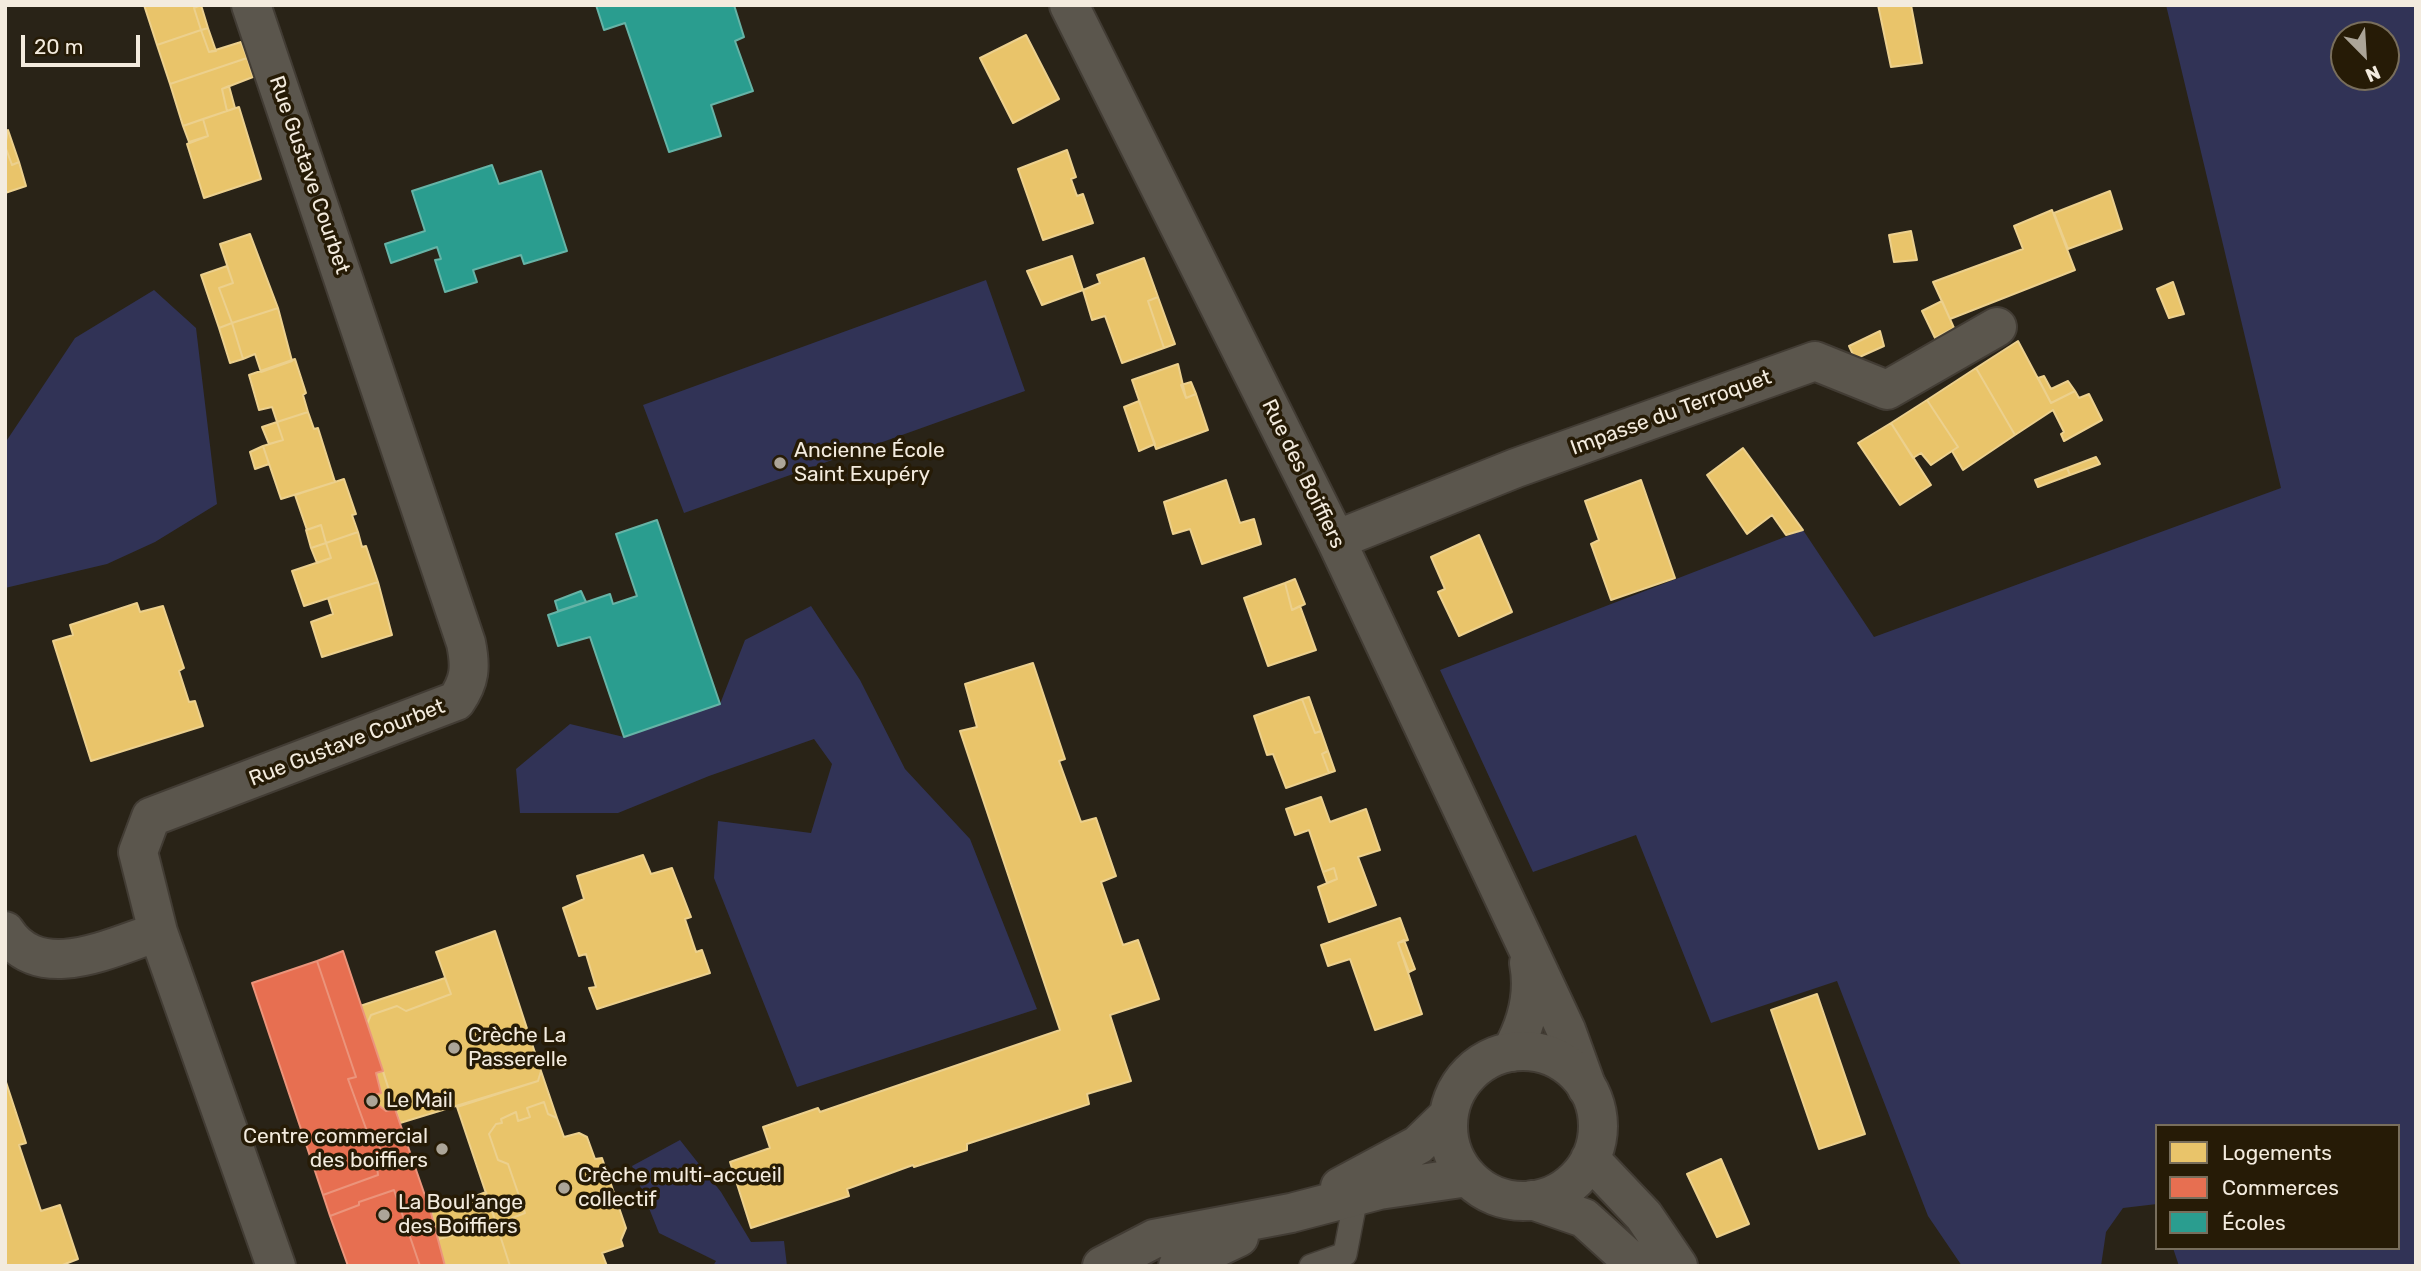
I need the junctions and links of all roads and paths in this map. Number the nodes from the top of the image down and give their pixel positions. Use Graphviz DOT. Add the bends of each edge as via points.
graph roads {
  1 [pos="251,5"];
  2 [pos="1069,5"];
  3 [pos="1997,327"];
  4 [pos="1336,540"];
  5 [pos="5,931"];
  6 [pos="158,932"];
  7 [pos="1526,947"];
  8 [pos="1511,1052"];
  9 [pos="1587,1088"];
  10 [pos="1448,1116"];
  11 [pos="1590,1159"];
  12 [pos="1468,1177"];
  13 [pos="1356,1197"];
  14 [pos="1532,1200"];
  15 [pos="1291,1213"];
  16 [pos="276,1266"];
  17 [pos="1102,1266"];
  18 [pos="1178,1266"];
  19 [pos="1311,1266"];
  20 [pos="1637,1266"];
  21 [pos="1678,1266"];
  1 -- 6 [label="street, Rue Gustave Courbet" via="466,643 468,685 456,701 150,817 138,852"];
  2 -- 4 [label="street, Rue des Boiffiers"];
  3 -- 4 [label="street, Impasse du Terroquet" via="1887,390 1815,361 1516,468"];
  4 -- 7 [label="street, Rue des Boiffiers"];
  5 -- 6 [label="street" via="14,944 46,961 73,960"];
  6 -- 16 [label="street, Rue Gustave Courbet"];
  7 -- 8 [label="street, Rue des Boiffiers" via="1532,993 1523,1031"];
  7 -- 9 [label="street, Rue des Boiffiers" via="1566,1030"];
  8 -- 9 [label="street" via="1552,1057 1569,1067"];
  8 -- 10 [label="street" via="1488,1059 1467,1076"];
  9 -- 11 [label="street" via="1597,1121"];
  10 -- 12 [label="street" via="1451,1148"];
  10 -- 15 [label="street" via="1418,1145"];
  11 -- 14 [label="street" via="1560,1191"];
  11 -- 21 [label="street" via="1644,1216"];
  12 -- 13 [label="street"];
  12 -- 14 [label="street" via="1502,1198"];
  13 -- 15 [label="street"];
  13 -- 19 [label="lane" via="1345,1254"];
  14 -- 20 [label="street" via="1584,1218"];
  15 -- 17 [label="street" via="1154,1239"];
  15 -- 18 [label="street"];
}
